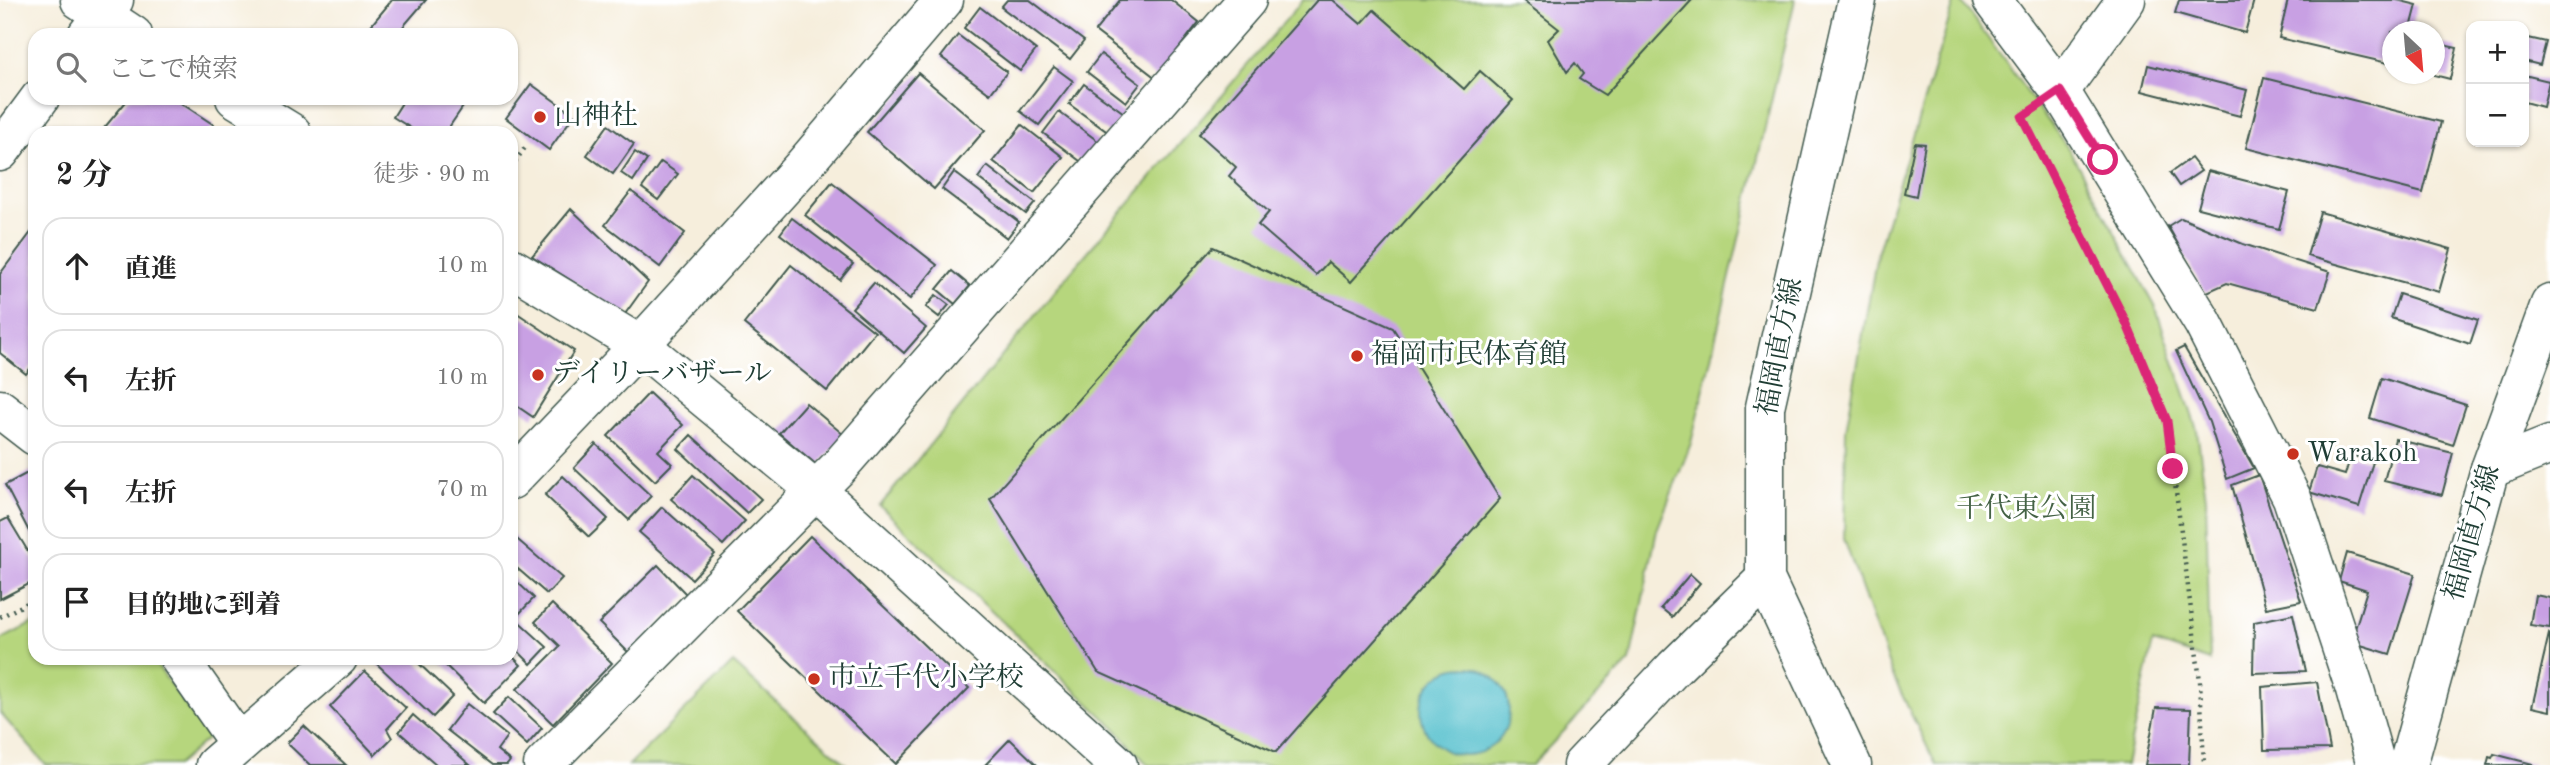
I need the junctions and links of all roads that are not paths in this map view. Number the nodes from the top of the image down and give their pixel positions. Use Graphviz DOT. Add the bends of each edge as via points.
graph roads {
  1 [pos="944,0"];
  2 [pos="1246,0"];
  3 [pos="1857,0"];
  4 [pos="1992,0"];
  5 [pos="2126,0"];
  6 [pos="2060,91"];
  7 [pos="35,105"];
  8 [pos="246,105"];
  9 [pos="281,126"];
  10 [pos="0,152"];
  11 [pos="518,271"];
  12 [pos="2550,304"];
  13 [pos="640,345"];
  14 [pos="0,409"];
  15 [pos="28,431"];
  16 [pos="2550,445"];
  17 [pos="2490,469"];
  18 [pos="518,473"];
  19 [pos="817,491"];
  20 [pos="1765,579"];
  21 [pos="182,665"];
  22 [pos="330,665"];
  23 [pos="227,754"];
  24 [pos="544,765"];
  25 [pos="1118,765"];
  26 [pos="1581,765"];
  27 [pos="1852,765"];
  28 [pos="2376,765"];
  29 [pos="2408,765"];
  1 -- 13 [label="street" via="802,167"];
  2 -- 19 [label="street"];
  3 -- 20 [label="street, 福岡直方線" via="1765,407"];
  4 -- 6 [label="street"];
  5 -- 6 [label="street"];
  6 -- 28 [label="street" via="2203,323 2292,498"];
  7 -- 10 [label="street"];
  8 -- 9 [label="street"];
  11 -- 13 [label="street"];
  12 -- 17 [label="street, 福岡直方線"];
  13 -- 18 [label="street"];
  13 -- 19 [label="street"];
  14 -- 15 [label="street"];
  16 -- 17 [label="street"];
  17 -- 29 [label="street, 福岡直方線"];
  19 -- 24 [label="street"];
  19 -- 25 [label="street"];
  20 -- 26 [label="street"];
  20 -- 27 [label="street, 福岡直方線"];
  21 -- 23 [label="street"];
  22 -- 23 [label="street"];
}
